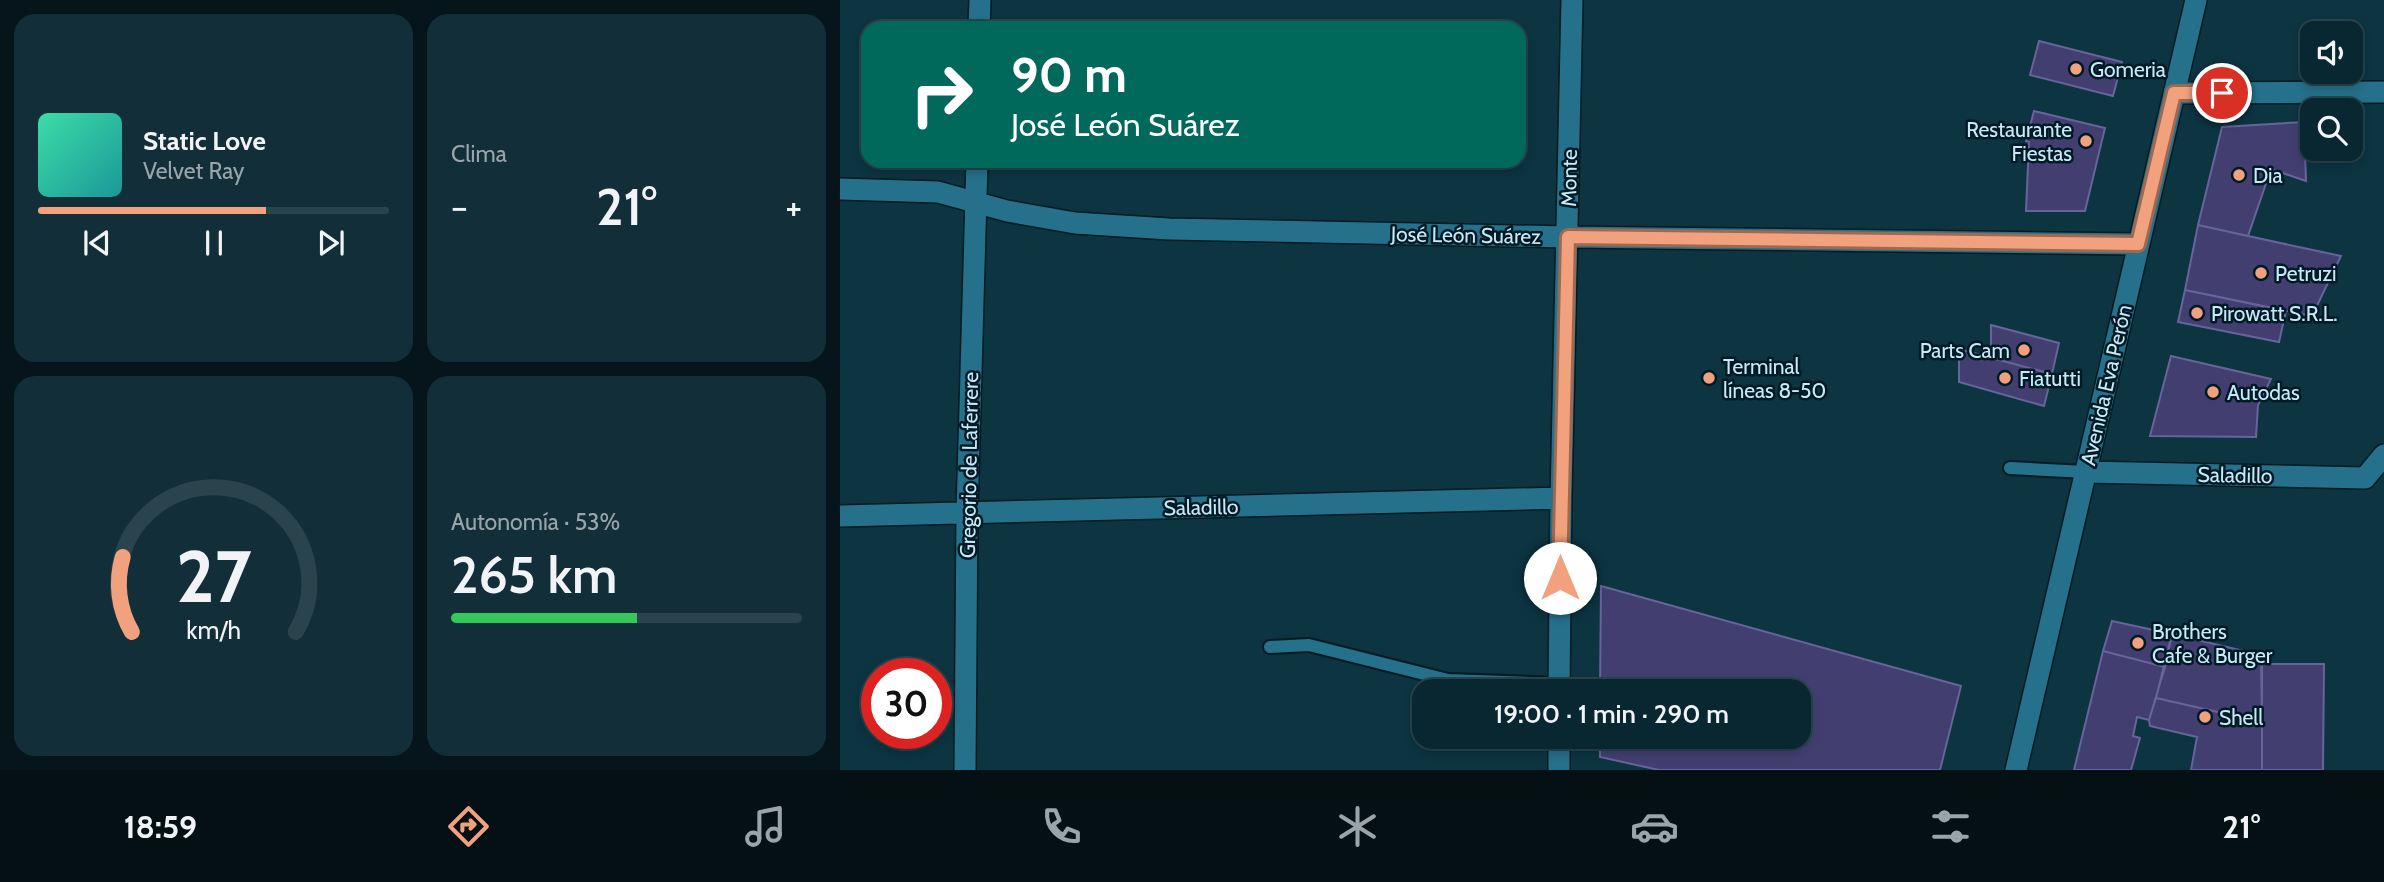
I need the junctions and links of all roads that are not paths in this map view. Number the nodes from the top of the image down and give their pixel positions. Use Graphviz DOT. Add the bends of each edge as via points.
graph roads {
  1 [pos="980,0"];
  2 [pos="1572,0"];
  3 [pos="2196,0"];
  4 [pos="979,21"];
  5 [pos="2384,92"];
  6 [pos="2174,93"];
  7 [pos="977,168"];
  8 [pos="840,190"];
  9 [pos="976,202"];
  10 [pos="1568,237"];
  11 [pos="2138,244"];
  12 [pos="2384,455"];
  13 [pos="2010,468"];
  14 [pos="2087,472"];
  15 [pos="2374,477"];
  16 [pos="1561,498"];
  17 [pos="967,513"];
  18 [pos="840,516"];
  19 [pos="1269,647"];
  20 [pos="1444,679"];
  21 [pos="1560,679"];
  22 [pos="1559,749"];
  23 [pos="965,770"];
  24 [pos="1559,770"];
  25 [pos="2016,770"];
  1 -- 4 [label="street"];
  2 -- 10 [label="street, Monte"];
  3 -- 6 [label="street, Avenida Eva Perón"];
  5 -- 6 [label="street"];
  6 -- 11 [label="street, Avenida Eva Perón"];
  7 -- 9 [label="street, Gregorio de Laferrere"];
  8 -- 9 [label="street, José León Suárez" via="938,192"];
  9 -- 10 [label="street, José León Suárez" via="1075,223 1169,229"];
  9 -- 17 [label="street, Gregorio de Laferrere"];
  10 -- 11 [label="street, José León Suárez"];
  10 -- 16 [label="street, Monte"];
  11 -- 14 [label="street, Avenida Eva Perón"];
  12 -- 15 [label="street"];
  13 -- 14 [label="lane"];
  14 -- 15 [label="street, Saladillo"];
  14 -- 25 [label="street, Avenida Eva Perón"];
  16 -- 17 [label="street, Saladillo"];
  16 -- 21 [label="street, Monte"];
  17 -- 18 [label="street, Saladillo"];
  17 -- 23 [label="street, Gregorio de Laferrere"];
  19 -- 20 [label="lane" via="1309,645"];
  22 -- 24 [label="street"];
}
